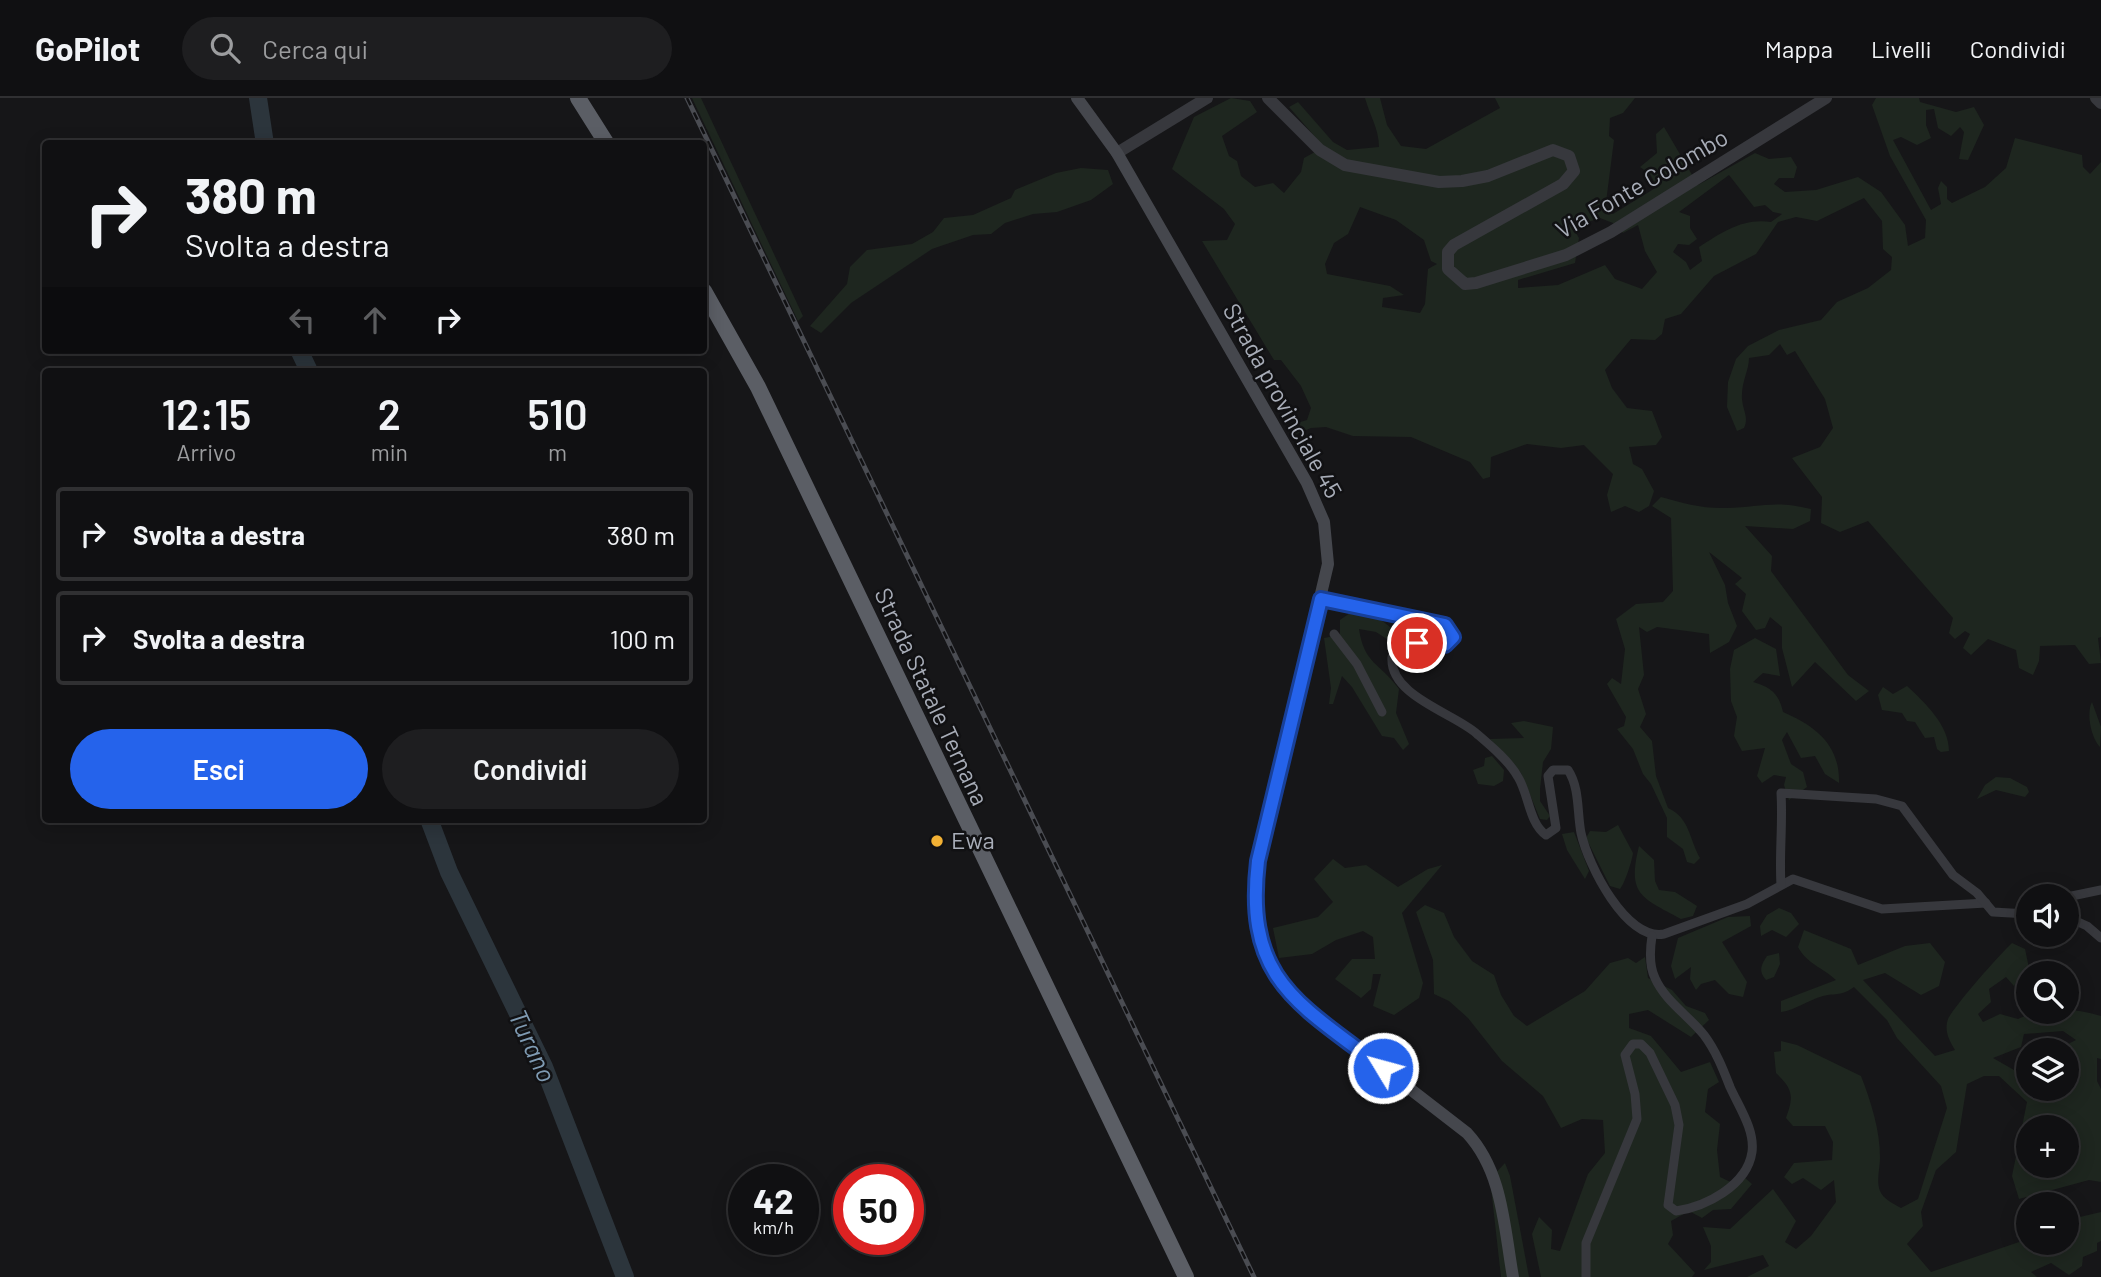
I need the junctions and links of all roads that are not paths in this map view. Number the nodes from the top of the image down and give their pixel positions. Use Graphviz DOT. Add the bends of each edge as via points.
graph roads {
  1 [pos="578,98"];
  2 [pos="1077,98"];
  3 [pos="1207,98"];
  4 [pos="1268,98"];
  5 [pos="1826,98"];
  6 [pos="2096,98"];
  7 [pos="2101,103"];
  8 [pos="604,140"];
  9 [pos="1117,153"];
  10 [pos="707,296"];
  11 [pos="1321,599"];
  12 [pos="1334,634"];
  13 [pos="1382,712"];
  14 [pos="1781,885"];
  15 [pos="2101,890"];
  16 [pos="2079,895"];
  17 [pos="1986,903"];
  18 [pos="2016,913"];
  19 [pos="2079,922"];
  20 [pos="1652,936"];
  21 [pos="2101,938"];
  22 [pos="1186,1277"];
  23 [pos="1513,1277"];
  24 [pos="1586,1277"];
  1 -- 8 [label="highway"];
  2 -- 9 [label="main road, Strada provinciale 45"];
  3 -- 9 [label="street"];
  4 -- 5 [label="street, Via Fonte Colombo" via="1320,150 1346,165 1450,182 1488,176 1553,150 1569,156 1574,171 1563,184 1448,252 1448,269 1465,284 1566,255 1611,232"];
  6 -- 7 [label="street"];
  9 -- 11 [label="main road, Strada provinciale 45" via="1318,504 1328,542"];
  10 -- 22 [label="highway, Strada Statale Ternana" via="750,370"];
  11 -- 20 [label="street" via="1435,622 1451,630 1453,637 1445,645 1402,646 1392,657 1396,676 1424,703 1472,730 1501,757 1517,775 1536,825 1546,835 1556,828 1548,776 1553,770 1568,770 1575,784 1582,834 1602,881 1631,923"];
  11 -- 23 [label="main road, Strada provinciale 45" via="1258,861 1257,932 1278,981 1299,1003 1478,1145 1493,1173"];
  12 -- 13 [label="street" via="1357,664"];
  14 -- 17 [label="street" via="1801,880 1882,909"];
  14 -- 17 [label="street" via="1782,793 1876,799 1909,812 1953,874"];
  14 -- 20 [label="street" via="1747,904"];
  15 -- 16 [label="street"];
  17 -- 18 [label="street" via="1993,912"];
  19 -- 21 [label="street"];
  20 -- 24 [label="street" via="1654,976 1718,1057 1749,1130 1752,1151 1742,1173 1706,1204 1676,1211 1668,1205 1679,1125 1675,1105 1650,1053 1641,1044 1633,1044 1625,1055 1637,1119 1587,1243"];
}
